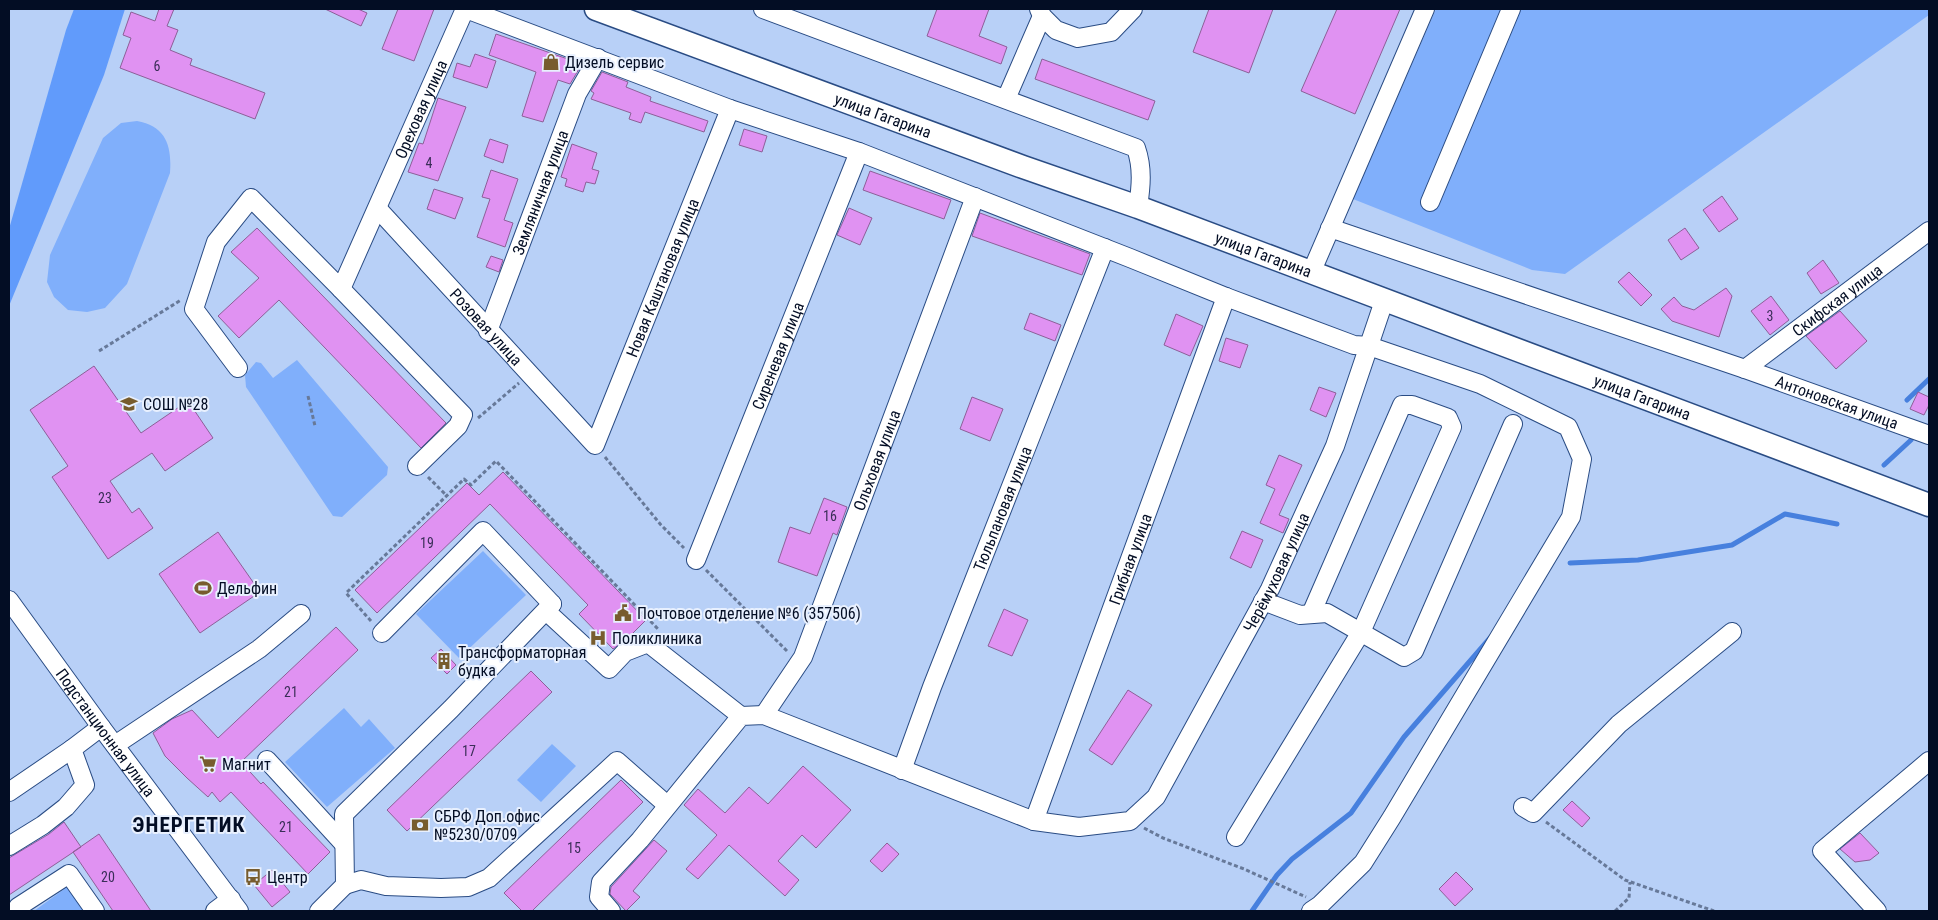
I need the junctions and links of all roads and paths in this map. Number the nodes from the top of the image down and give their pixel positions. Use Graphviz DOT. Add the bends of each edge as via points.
graph roads {
  1 [pos="466,9"];
  2 [pos="596,9"];
  3 [pos="763,9"];
  4 [pos="1133,9"];
  5 [pos="1425,9"];
  6 [pos="1511,9"];
  7 [pos="1040,12"];
  8 [pos="598,58"];
  9 [pos="1006,99"];
  10 [pos="730,109"];
  11 [pos="859,152"];
  12 [pos="975,197"];
  13 [pos="1430,202"];
  14 [pos="1138,207"];
  15 [pos="378,209"];
  16 [pos="1330,228"];
  17 [pos="1929,231"];
  18 [pos="1105,248"];
  19 [pos="1311,273"];
  20 [pos="341,289"];
  21 [pos="1226,297"];
  22 [pos="180,299"];
  23 [pos="1384,301"];
  24 [pos="488,331"];
  25 [pos="1369,346"];
  26 [pos="99,351"];
  27 [pos="238,368"];
  28 [pos="1746,369"];
  29 [pos="529,374"];
  30 [pos="308,396"];
  31 [pos="463,415"];
  32 [pos="1513,424"];
  33 [pos="316,426"];
  34 [pos="1929,434"];
  35 [pos="594,445"];
  36 [pos="417,466"];
  37 [pos="447,496"];
  38 [pos="1929,505"];
  39 [pos="696,560"];
  40 [pos="9,600"];
  41 [pos="1263,601"];
  42 [pos="552,604"];
  43 [pos="301,614"];
  44 [pos="1311,614"];
  45 [pos="1361,632"];
  46 [pos="1732,632"];
  47 [pos="382,633"];
  48 [pos="764,715"];
  49 [pos="741,716"];
  50 [pos="101,727"];
  51 [pos="115,745"];
  52 [pos="72,749"];
  53 [pos="267,760"];
  54 [pos="1929,761"];
  55 [pos="902,770"];
  56 [pos="9,792"];
  57 [pos="667,805"];
  58 [pos="1528,810"];
  59 [pos="1034,821"];
  60 [pos="1130,821"];
  61 [pos="1236,837"];
  62 [pos="343,843"];
  63 [pos="9,846"];
  64 [pos="1630,882"];
  65 [pos="345,885"];
  66 [pos="1302,894"];
  67 [pos="235,905"];
  68 [pos="16,911"];
  69 [pos="95,911"];
  70 [pos="215,911"];
  71 [pos="319,911"];
  72 [pos="611,911"];
  73 [pos="1311,911"];
  74 [pos="1615,911"];
  75 [pos="1714,911"];
  76 [pos="1877,911"];
  1 -- 8 [label="street"];
  1 -- 15 [label="street, Ореховая улица"];
  2 -- 14 [label="main road, улица Гагарина"];
  3 -- 9 [label="street"];
  4 -- 7 [label="street" via="1111,32 1078,38 1056,30"];
  5 -- 16 [label="street"];
  6 -- 13 [label="street"];
  7 -- 9 [label="street"];
  8 -- 10 [label="street"];
  8 -- 24 [label="street, Земляничная улица" via="577,94"];
  9 -- 14 [label="street" via="1136,148 1141,183"];
  10 -- 11 [label="street"];
  10 -- 35 [label="street, Новая Каштановая улица"];
  11 -- 12 [label="street"];
  11 -- 39 [label="street, Сиреневая улица"];
  12 -- 18 [label="street"];
  12 -- 48 [label="street, Ольховая улица" via="803,657"];
  14 -- 19 [label="main road, улица Гагарина"];
  15 -- 20 [label="street, Ореховая улица"];
  15 -- 24 [label="street, Розовая улица"];
  16 -- 19 [label="street"];
  16 -- 28 [label="street, Антоновская улица"];
  17 -- 28 [label="street, Скифская улица"];
  18 -- 21 [label="street"];
  18 -- 55 [label="street, Тюльпановая улица"];
  19 -- 23 [label="main road, улица Гагарина"];
  20 -- 27 [label="street" via="252,198 216,242 194,309"];
  20 -- 31 [label="street"];
  21 -- 25 [label="street" via="1354,345"];
  21 -- 59 [label="street, Грибная улица"];
  22 -- 26 [label="path"];
  23 -- 25 [label="street, Черёмуховая улица"];
  23 -- 38 [label="main road, улица Гагарина"];
  24 -- 29 [label="street, Розовая улица"];
  25 -- 41 [label="street, Черёмуховая улица" via="1335,446"];
  25 -- 73 [label="street" via="1480,384 1568,427 1582,459 1571,517 1398,808 1363,863"];
  28 -- 34 [label="street, Антоновская улица"];
  29 -- 31 [label="path" via="475,421"];
  29 -- 35 [label="street, Розовая улица"];
  30 -- 33 [label="path"];
  31 -- 36 [label="street" via="458,426"];
  32 -- 45 [label="street" via="1414,651 1404,657"];
  36 -- 37 [label="path"];
  40 -- 50 [label="street, Подстанционная улица"];
  41 -- 44 [label="street" via="1300,615"];
  41 -- 60 [label="street, Черёмуховая улица" via="1156,797"];
  42 -- 47 [label="street" via="483,531"];
  42 -- 49 [label="street" via="546,611 609,669 625,652 648,643"];
  42 -- 62 [label="street" via="344,814"];
  43 -- 51 [label="street" via="260,649"];
  44 -- 45 [label="street" via="1327,613"];
  44 -- 45 [label="street" via="1402,405 1421,408 1448,418 1452,427"];
  45 -- 61 [label="street"];
  46 -- 58 [label="street" via="1619,724"];
  48 -- 49 [label="street"];
  48 -- 55 [label="street"];
  49 -- 57 [label="street"];
  50 -- 51 [label="street, Подстанционная улица"];
  50 -- 52 [label="street"];
  51 -- 67 [label="street, Подстанционная улица"];
  52 -- 56 [label="street"];
  52 -- 63 [label="street" via="85,785 66,807"];
  53 -- 62 [label="street"];
  54 -- 76 [label="street" via="1822,851"];
  55 -- 59 [label="street"];
  57 -- 65 [label="street" via="617,761 489,878 459,888 386,886 361,880"];
  57 -- 72 [label="street" via="601,882 600,897"];
  58 -- 64 [label="path"];
  59 -- 60 [label="street" via="1079,827"];
  60 -- 66 [label="path" via="1163,838"];
  62 -- 65 [label="street"];
  64 -- 74 [label="path" via="1630,898"];
  64 -- 75 [label="path"];
  65 -- 71 [label="street"];
  67 -- 70 [label="street"];
  68 -- 69 [label="street" via="69,874"];
}
